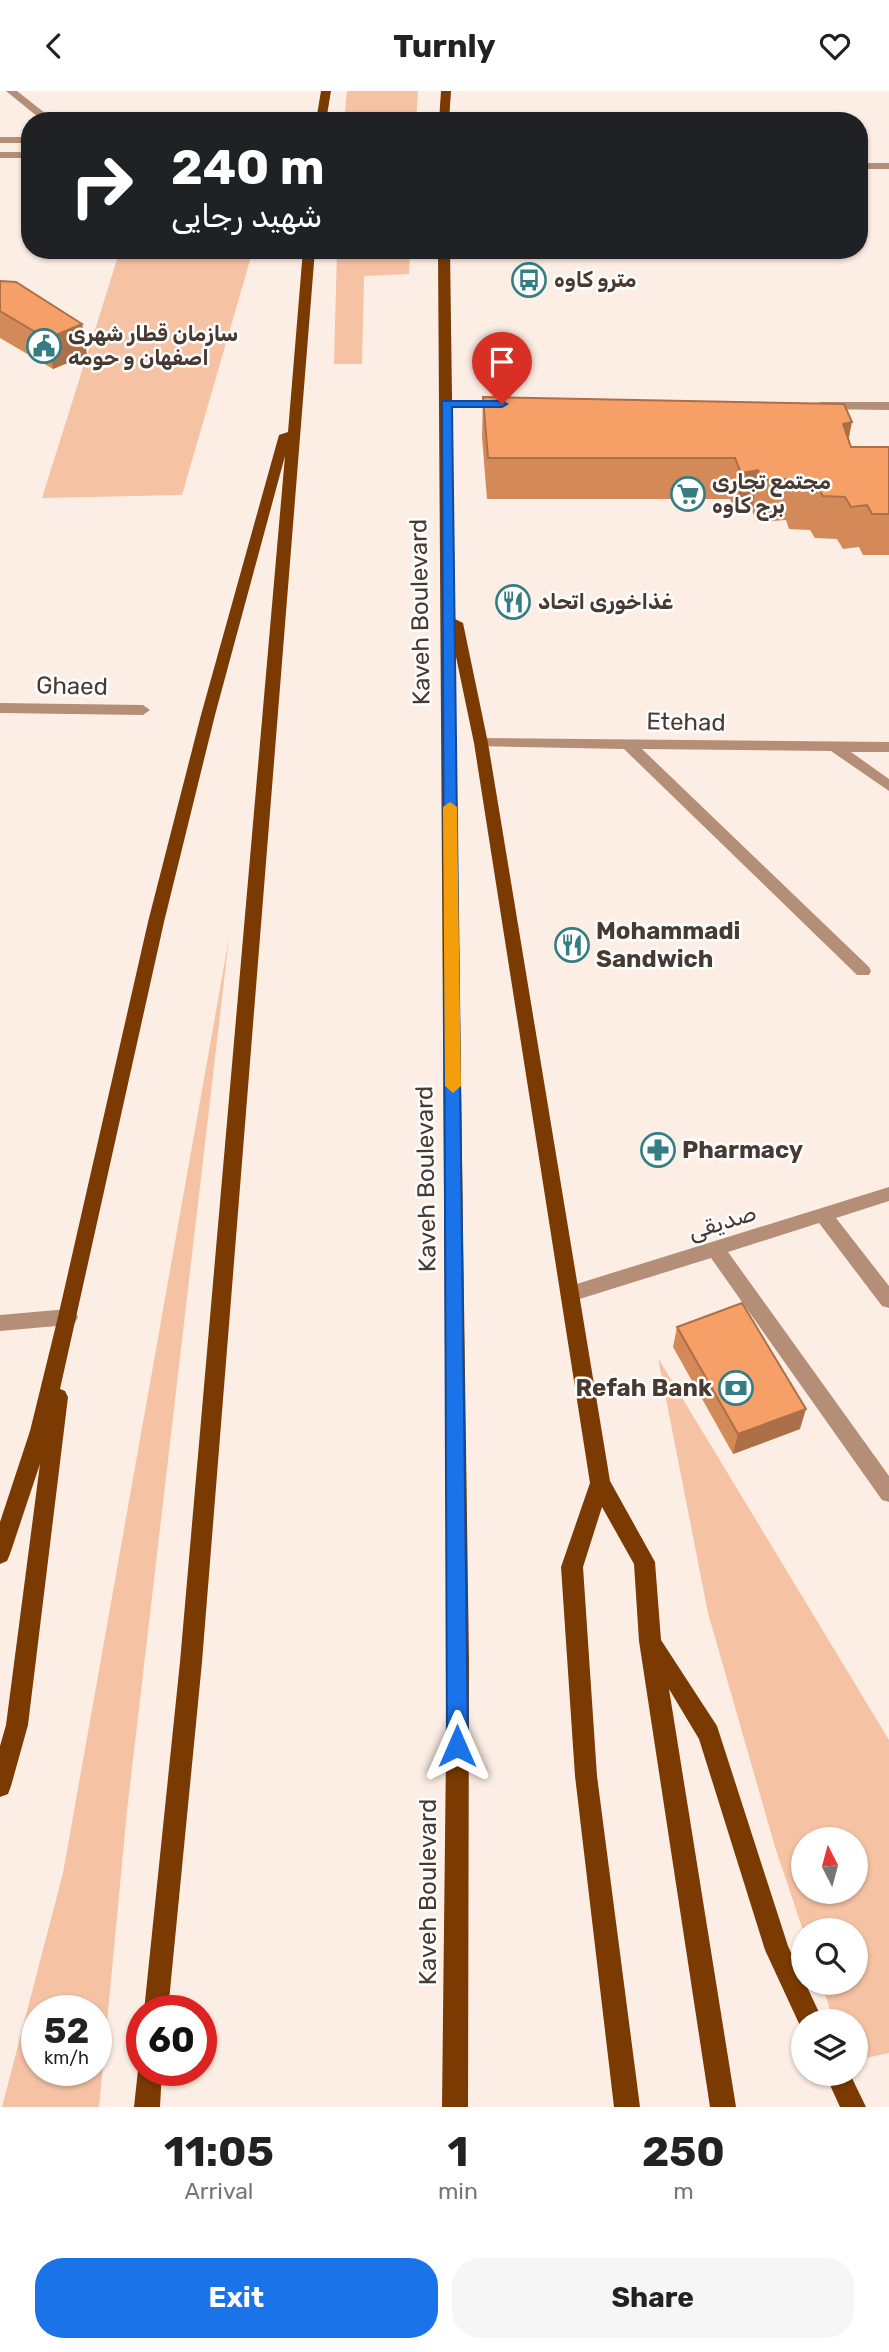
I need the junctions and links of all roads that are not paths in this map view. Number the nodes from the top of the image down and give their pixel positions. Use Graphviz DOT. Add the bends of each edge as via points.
graph roads {
  1 [pos="11,91"];
  2 [pos="326,91"];
  3 [pos="446,91"];
  4 [pos="38,112"];
  5 [pos="322,112"];
  6 [pos="445,112"];
  7 [pos="0,140"];
  8 [pos="21,140"];
  9 [pos="0,155"];
  10 [pos="21,155"];
  11 [pos="868,166"];
  12 [pos="889,166"];
  13 [pos="308,259"];
  14 [pos="444,259"];
  15 [pos="297,391"];
  16 [pos="446,404"];
  17 [pos="515,404"];
  18 [pos="806,406"];
  19 [pos="889,406"];
  20 [pos="448,582"];
  21 [pos="0,708"];
  22 [pos="143,710"];
  23 [pos="481,743"];
  24 [pos="627,744"];
  25 [pos="889,747"];
  26 [pos="836,748"];
  27 [pos="889,786"];
  28 [pos="863,971"];
  29 [pos="889,1194"];
  30 [pos="823,1215"];
  31 [pos="716,1249"];
  32 [pos="570,1294"];
  33 [pos="889,1300"];
  34 [pos="68,1317"];
  35 [pos="0,1323"];
  36 [pos="600,1483"];
  37 [pos="889,1493"];
  38 [pos="0,1554"];
  39 [pos="650,1641"];
  40 [pos="0,1786"];
  41 [pos="158,1995"];
  42 [pos="805,2009"];
  43 [pos="149,2086"];
  44 [pos="843,2086"];
  45 [pos="147,2107"];
  46 [pos="454,2107"];
  47 [pos="628,2107"];
  48 [pos="723,2107"];
  49 [pos="853,2107"];
  1 -- 4 [label="street"];
  2 -- 5 [label="main road"];
  3 -- 6 [label="main road"];
  7 -- 8 [label="street"];
  9 -- 10 [label="street"];
  11 -- 12 [label="street"];
  13 -- 15 [label="main road"];
  14 -- 16 [label="main road, Kaveh Boulevard"];
  15 -- 34 [label="main road" via="159,909"];
  15 -- 41 [label="main road" via="191,1662"];
  16 -- 17 [label="street"];
  16 -- 20 [label="main road, Kaveh Boulevard"];
  18 -- 19 [label="street"];
  20 -- 23 [label="main road"];
  20 -- 46 [label="main road, Kaveh Boulevard" via="458,1649"];
  21 -- 22 [label="street, Ghaed"];
  23 -- 24 [label="street, Etehad"];
  23 -- 32 [label="main road"];
  24 -- 26 [label="street, Etehad"];
  24 -- 28 [label="street"];
  25 -- 26 [label="street, Etehad"];
  26 -- 27 [label="street"];
  29 -- 30 [label="street, صدیقی"];
  30 -- 31 [label="street, صدیقی"];
  30 -- 33 [label="street"];
  31 -- 32 [label="street, صدیقی"];
  31 -- 37 [label="street"];
  32 -- 36 [label="main road"];
  34 -- 35 [label="street"];
  34 -- 38 [label="main road" via="40,1431"];
  34 -- 40 [label="main road" via="17,1725"];
  36 -- 39 [label="main road" via="643,1562"];
  36 -- 47 [label="main road" via="572,1567 586,1776"];
  39 -- 42 [label="main road" via="709,1734 776,1950"];
  39 -- 48 [label="main road"];
  43 -- 45 [label="main road"];
  44 -- 49 [label="main road"];
}
